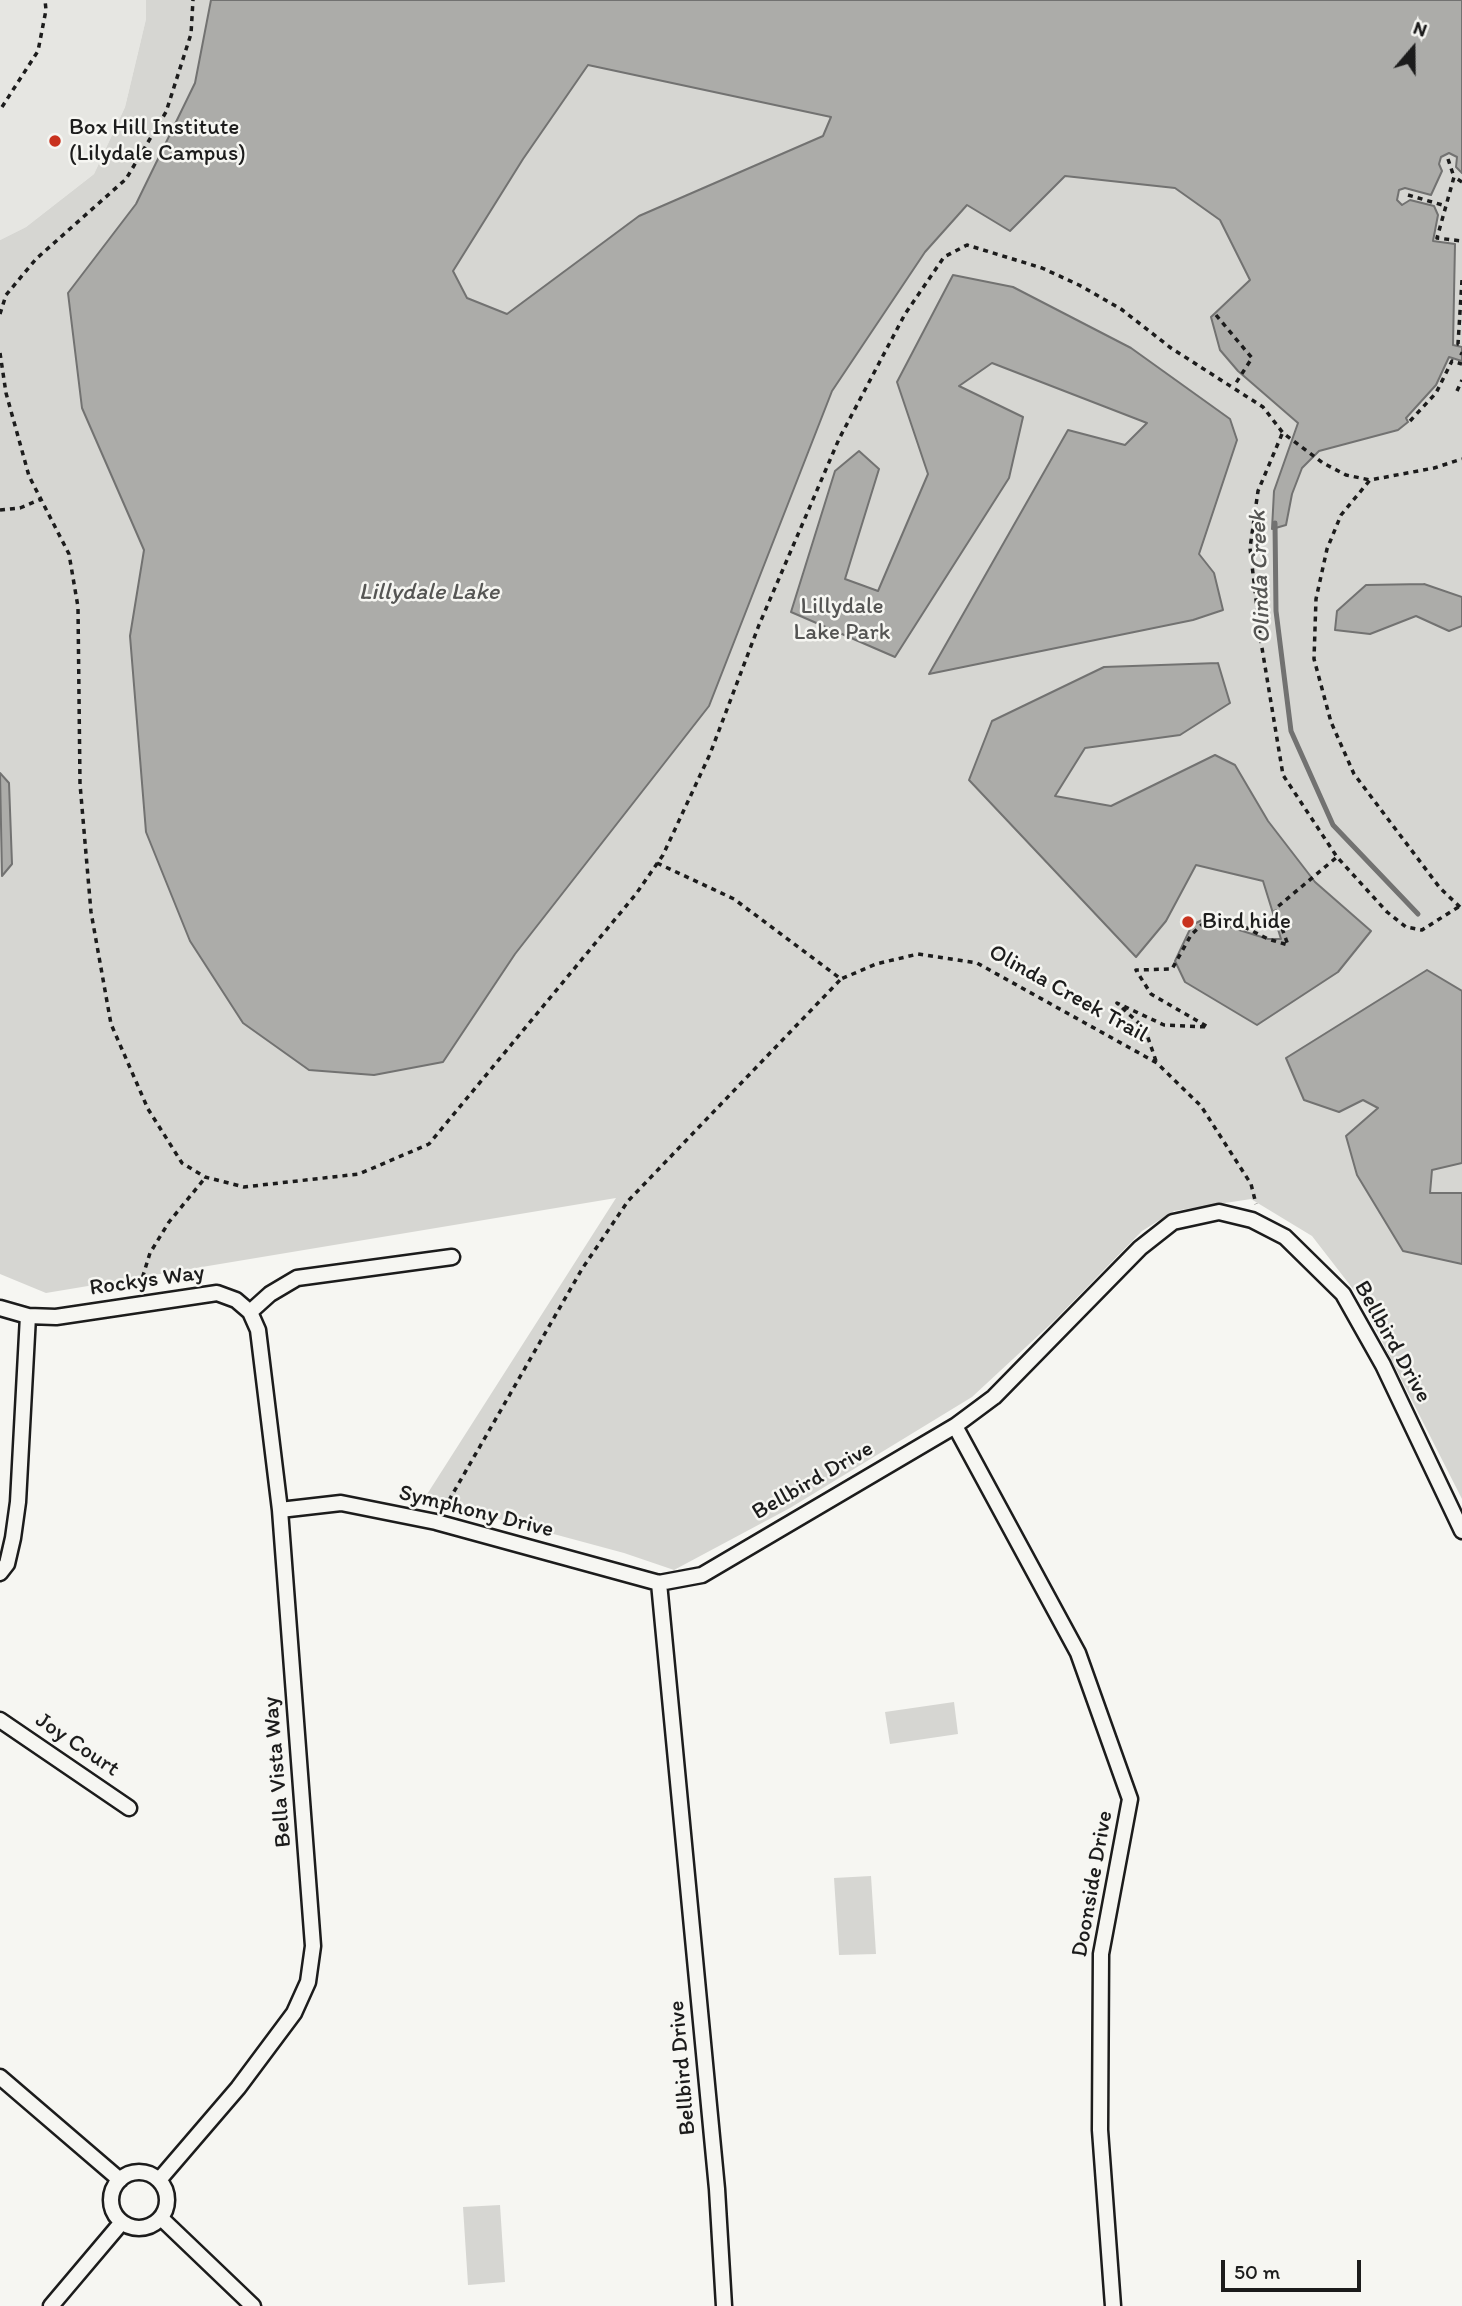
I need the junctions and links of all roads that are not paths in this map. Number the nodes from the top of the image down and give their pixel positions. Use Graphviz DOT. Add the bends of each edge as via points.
graph roads {
  1 [pos="452,1257"];
  2 [pos="0,1308"];
  3 [pos="250,1312"];
  4 [pos="27,1316"];
  5 [pos="955,1426"];
  6 [pos="281,1510"];
  7 [pos="1462,1531"];
  8 [pos="0,1573"];
  9 [pos="659,1583"];
  10 [pos="0,1720"];
  11 [pos="129,1808"];
  12 [pos="0,2077"];
  13 [pos="120,2180"];
  14 [pos="159,2180"];
  15 [pos="161,2218"];
  16 [pos="122,2222"];
  17 [pos="51,2306"];
  18 [pos="253,2306"];
  19 [pos="724,2306"];
  20 [pos="1113,2306"];
  1 -- 3 [label="street" via="297,1278"];
  2 -- 4 [label="street, Rockys Way"];
  3 -- 4 [label="street, Rockys Way" via="217,1293 56,1317"];
  3 -- 6 [label="street, Bella Vista Way" via="258,1330"];
  4 -- 8 [label="street" via="18,1502 7,1563"];
  5 -- 7 [label="street, Bellbird Drive" via="994,1397 1140,1248 1173,1222 1219,1212 1252,1220 1285,1237 1343,1294"];
  5 -- 9 [label="street, Bellbird Drive" via="702,1575"];
  5 -- 20 [label="street, Doonside Drive" via="1078,1653 1130,1800 1101,1954 1100,2130"];
  6 -- 9 [label="street, Symphony Drive" via="341,1503 436,1521"];
  6 -- 14 [label="street, Bella Vista Way" via="312,1909 313,1946 307,1982 286,2024"];
  9 -- 19 [label="street, Bellbird Drive" via="717,2189"];
  10 -- 11 [label="street, Joy Court"];
  12 -- 13 [label="street"];
  13 -- 14 [label="street" via="139,2172"];
  13 -- 16 [label="street" via="111,2200"];
  14 -- 15 [label="street" via="167,2199"];
  15 -- 16 [label="street" via="146,2227"];
  15 -- 18 [label="street"];
  16 -- 17 [label="street"];
}
